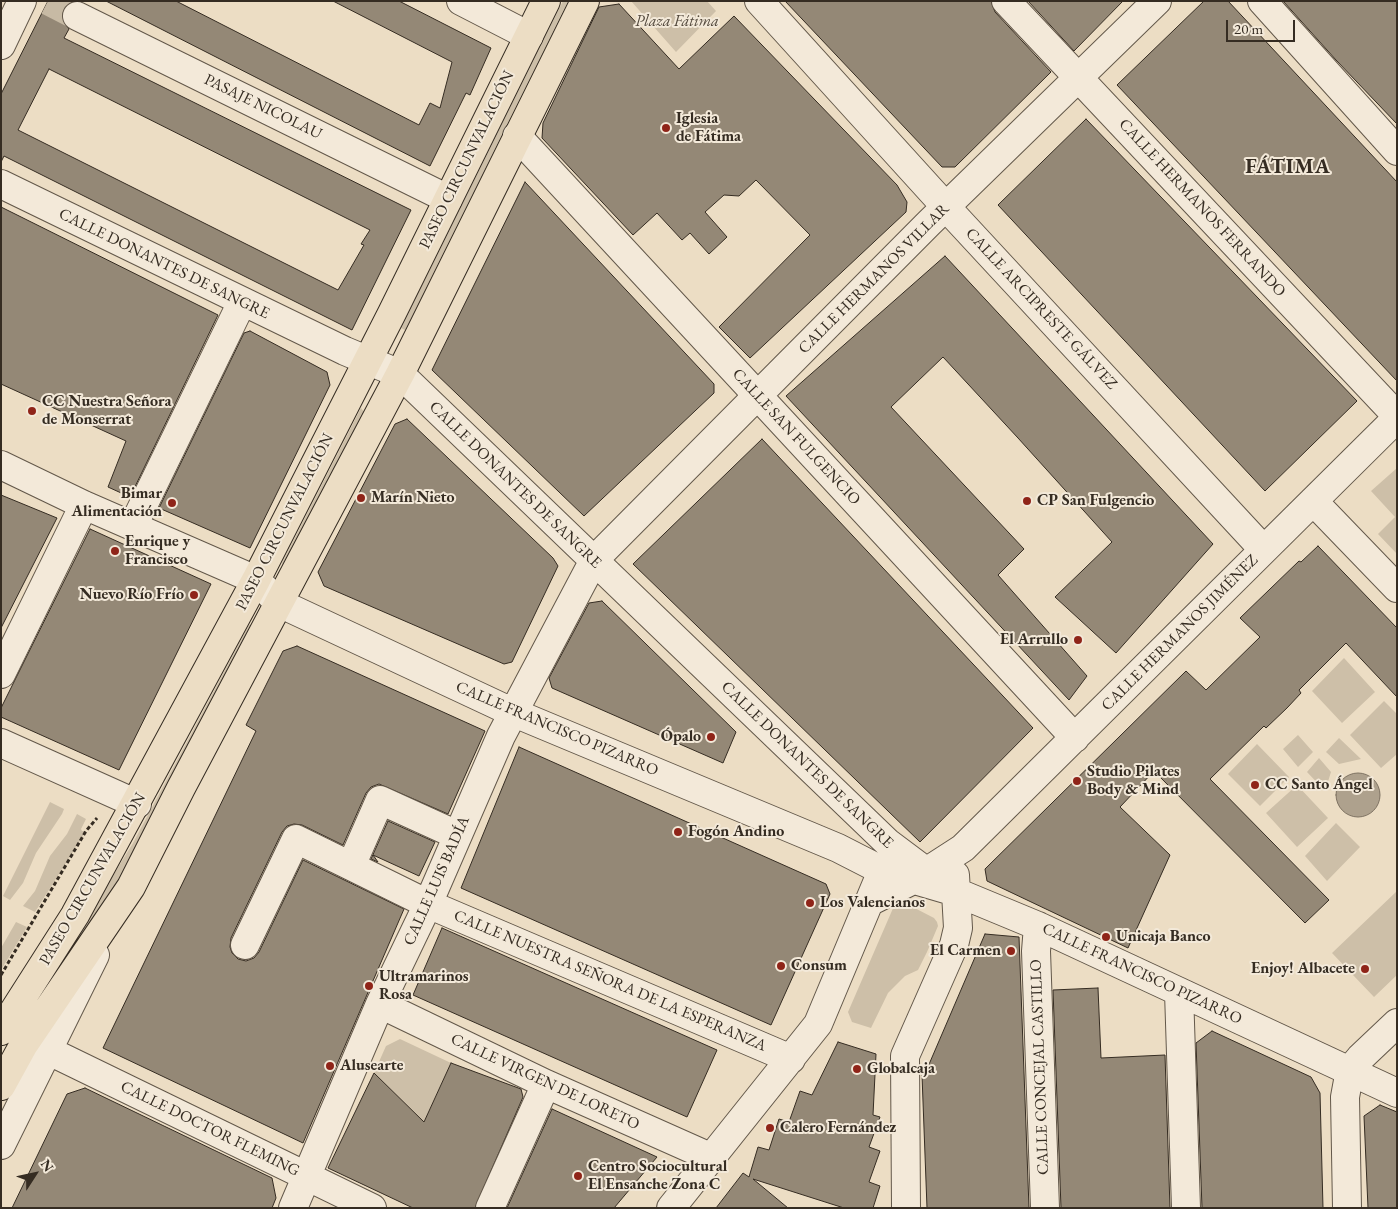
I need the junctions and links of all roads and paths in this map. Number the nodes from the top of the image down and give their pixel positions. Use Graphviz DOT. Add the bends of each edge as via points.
graph roads {
  1 [pos="22,1"];
  2 [pos="461,1"];
  3 [pos="546,1"];
  4 [pos="585,1"];
  5 [pos="759,1"];
  6 [pos="1006,1"];
  7 [pos="1157,1"];
  8 [pos="1262,1"];
  9 [pos="77,16"];
  10 [pos="518,30"];
  11 [pos="1,45"];
  12 [pos="1079,78"];
  13 [pos="517,136"];
  14 [pos="1397,151"];
  15 [pos="1,184"];
  16 [pos="437,193"];
  17 [pos="946,207"];
  18 [pos="242,302"];
  19 [pos="367,361"];
  20 [pos="400,374"];
  21 [pos="758,396"];
  22 [pos="1397,417"];
  23 [pos="2,466"];
  24 [pos="1313,501"];
  25 [pos="84,505"];
  26 [pos="133,526"];
  27 [pos="1263,549"];
  28 [pos="594,560"];
  29 [pos="256,580"];
  30 [pos="1397,588"];
  31 [pos="279,603"];
  32 [pos="1,674"];
  33 [pos="512,712"];
  34 [pos="1075,738"];
  35 [pos="1,743"];
  36 [pos="137,804"];
  37 [pos="859,814"];
  38 [pos="86,831"];
  39 [pos="457,835"];
  40 [pos="838,848"];
  41 [pos="963,848"];
  42 [pos="351,866"];
  43 [pos="881,870"];
  44 [pos="920,876"];
  45 [pos="131,888"];
  46 [pos="956,892"];
  47 [pos="871,901"];
  48 [pos="428,904"];
  49 [pos="1038,926"];
  50 [pos="245,945"];
  51 [pos="1,975"];
  52 [pos="1179,992"];
  53 [pos="380,1004"];
  54 [pos="1397,1023"];
  55 [pos="1,1031"];
  56 [pos="49,1051"];
  57 [pos="791,1059"];
  58 [pos="1350,1070"];
  59 [pos="546,1084"];
  60 [pos="1,1086"];
  61 [pos="1397,1093"];
  62 [pos="1,1144"];
  63 [pos="710,1157"];
  64 [pos="307,1176"];
  65 [pos="293,1208"];
  66 [pos="372,1208"];
  67 [pos="490,1208"];
  68 [pos="671,1208"];
  69 [pos="906,1208"];
  70 [pos="1045,1208"];
  71 [pos="1186,1208"];
  72 [pos="1347,1208"];
  1 -- 11 [label="street"];
  2 -- 10 [label="street"];
  3 -- 10 [label="main road, PASEO CIRCUNVALACIÓN"];
  4 -- 13 [label="main road, PASEO CIRCUNVALACIÓN"];
  5 -- 17 [label="street, CALLE ARCIPRESTE GÁLVEZ"];
  6 -- 12 [label="street, CALLE HERMANOS FERRANDO"];
  7 -- 12 [label="street, CALLE HERMANOS VILLAR"];
  8 -- 14 [label="street"];
  9 -- 16 [label="street, PASAJE NICOLAU"];
  10 -- 16 [label="main road, PASEO CIRCUNVALACIÓN"];
  12 -- 17 [label="street, CALLE HERMANOS VILLAR"];
  12 -- 22 [label="street, CALLE HERMANOS FERRANDO"];
  13 -- 20 [label="main road, PASEO CIRCUNVALACIÓN"];
  13 -- 21 [label="street, CALLE SAN FULGENCIO"];
  15 -- 18 [label="street, CALLE DONANTES DE SANGRE"];
  16 -- 19 [label="main road, PASEO CIRCUNVALACIÓN"];
  17 -- 21 [label="street, CALLE HERMANOS VILLAR"];
  17 -- 27 [label="street, CALLE ARCIPRESTE GÁLVEZ"];
  18 -- 19 [label="street, CALLE DONANTES DE SANGRE"];
  18 -- 26 [label="street"];
  19 -- 20 [label="street, CALLE DONANTES DE SANGRE"];
  19 -- 29 [label="main road, PASEO CIRCUNVALACIÓN"];
  20 -- 28 [label="street, CALLE DONANTES DE SANGRE"];
  20 -- 31 [label="main road, PASEO CIRCUNVALACIÓN"];
  21 -- 28 [label="street, CALLE HERMANOS VILLAR"];
  21 -- 34 [label="street, CALLE SAN FULGENCIO"];
  22 -- 24 [label="street, CALLE HERMANOS JIMÉNEZ"];
  23 -- 25 [label="street"];
  24 -- 27 [label="street, CALLE HERMANOS JIMÉNEZ"];
  24 -- 30 [label="street"];
  25 -- 26 [label="street"];
  25 -- 32 [label="street"];
  26 -- 29 [label="street"];
  27 -- 34 [label="street, CALLE HERMANOS JIMÉNEZ"];
  28 -- 33 [label="street, CALLE LUIS BADÍA"];
  28 -- 37 [label="street, CALLE DONANTES DE SANGRE"];
  29 -- 31 [label="street, CALLE FRANCISCO PIZARRO"];
  29 -- 36 [label="main road, PASEO CIRCUNVALACIÓN"];
  31 -- 33 [label="street, CALLE FRANCISCO PIZARRO"];
  31 -- 45 [label="main road, PASEO CIRCUNVALACIÓN"];
  33 -- 39 [label="street, CALLE LUIS BADÍA"];
  33 -- 40 [label="street, CALLE FRANCISCO PIZARRO"];
  34 -- 41 [label="street, CALLE HERMANOS JIMÉNEZ"];
  35 -- 36 [label="street"];
  36 -- 55 [label="main road, PASEO CIRCUNVALACIÓN" via="75,915"];
  37 -- 40 [label="street" via="852,834"];
  37 -- 44 [label="street, CALLE DONANTES DE SANGRE"];
  38 -- 51 [label="path"];
  39 -- 42 [label="street" via="380,800"];
  39 -- 48 [label="street, CALLE LUIS BADÍA"];
  40 -- 43 [label="street, CALLE FRANCISCO PIZARRO"];
  41 -- 44 [label="street, CALLE HERMANOS JIMÉNEZ"];
  41 -- 46 [label="street, CALLE HERMANOS JIMÉNEZ" via="955,873"];
  42 -- 48 [label="street, CALLE NUESTRA SEÑORA DE LA ESPERANZA"];
  42 -- 50 [label="street, CALLE NUESTRA SEÑORA DE LA ESPERANZA" via="296,839"];
  43 -- 44 [label="street, CALLE FRANCISCO PIZARRO"];
  43 -- 47 [label="street"];
  44 -- 46 [label="street, CALLE FRANCISCO PIZARRO"];
  44 -- 47 [label="street, CALLE HERMANOS JIMÉNEZ"];
  45 -- 56 [label="street, PASEO CIRCUNVALACIÓN"];
  45 -- 60 [label="main road, PASEO CIRCUNVALACIÓN" via="23,1046"];
  46 -- 49 [label="street, CALLE FRANCISCO PIZARRO"];
  46 -- 69 [label="street, CALLE HERMANOS JIMÉNEZ" via="958,928 954,945 905,1056"];
  47 -- 57 [label="street" via="818,1024"];
  48 -- 53 [label="street, CALLE LUIS BADÍA"];
  48 -- 57 [label="street, CALLE NUESTRA SEÑORA DE LA ESPERANZA"];
  49 -- 52 [label="street, CALLE FRANCISCO PIZARRO"];
  49 -- 70 [label="street, CALLE CONCEJAL CASTILLO" via="1036,951"];
  52 -- 58 [label="street, CALLE FRANCISCO PIZARRO"];
  52 -- 71 [label="street"];
  53 -- 59 [label="street, CALLE VIRGEN DE LORETO"];
  53 -- 64 [label="street, CALLE LUIS BADÍA"];
  54 -- 58 [label="street"];
  56 -- 62 [label="street, PASEO CIRCUNVALACIÓN"];
  56 -- 64 [label="street, CALLE DOCTOR FLEMING"];
  57 -- 63 [label="street"];
  58 -- 61 [label="street, CALLE FRANCISCO PIZARRO"];
  58 -- 72 [label="street" via="1345,1097"];
  59 -- 63 [label="street, CALLE VIRGEN DE LORETO"];
  59 -- 67 [label="street"];
  63 -- 68 [label="street"];
  64 -- 65 [label="street, CALLE LUIS BADÍA"];
  64 -- 66 [label="street, CALLE DOCTOR FLEMING"];
}
